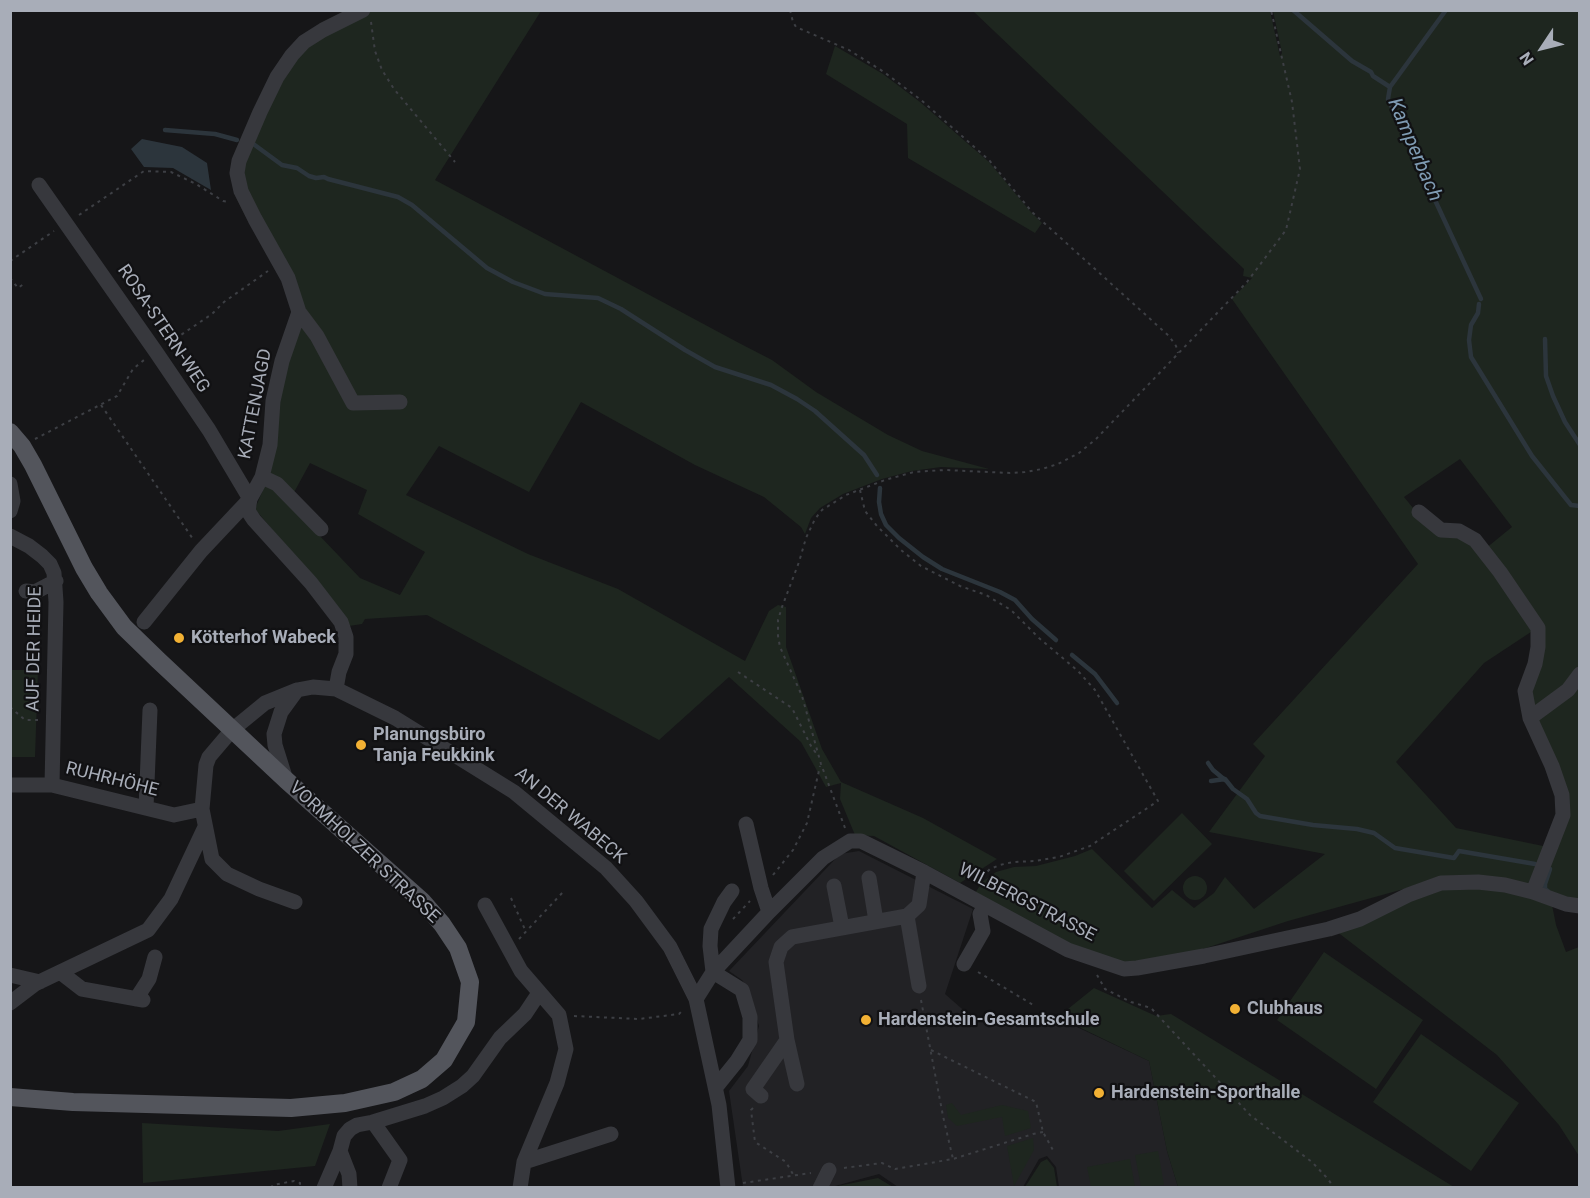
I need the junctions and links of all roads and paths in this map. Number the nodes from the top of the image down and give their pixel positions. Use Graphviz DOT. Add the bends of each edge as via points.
graph roads {
  1 [pos="790,10"];
  2 [pos="1271,10"];
  3 [pos="367,14"];
  4 [pos="455,162"];
  5 [pos="39,185"];
  6 [pos="247,203"];
  7 [pos="67,224"];
  8 [pos="10,261"];
  9 [pos="279,263"];
  10 [pos="10,278"];
  11 [pos="25,283"];
  12 [pos="299,312"];
  13 [pos="156,352"];
  14 [pos="1178,353"];
  15 [pos="400,402"];
  16 [pos="100,405"];
  17 [pos="10,432"];
  18 [pos="22,447"];
  19 [pos="262,477"];
  20 [pos="10,484"];
  21 [pos="860,490"];
  22 [pos="250,499"];
  23 [pos="10,511"];
  24 [pos="1419,512"];
  25 [pos="321,529"];
  26 [pos="10,536"];
  27 [pos="201,551"];
  28 [pos="56,581"];
  29 [pos="26,591"];
  30 [pos="144,622"];
  31 [pos="738,672"];
  32 [pos="1580,674"];
  33 [pos="336,689"];
  34 [pos="297,690"];
  35 [pos="10,706"];
  36 [pos="150,710"];
  37 [pos="1530,718"];
  38 [pos="53,720"];
  39 [pos="232,729"];
  40 [pos="819,756"];
  41 [pos="286,780"];
  42 [pos="10,784"];
  43 [pos="52,785"];
  44 [pos="146,808"];
  45 [pos="202,808"];
  46 [pos="746,824"];
  47 [pos="205,827"];
  48 [pos="850,841"];
  49 [pos="924,872"];
  50 [pos="869,878"];
  51 [pos="834,886"];
  52 [pos="564,891"];
  53 [pos="732,891"];
  54 [pos="1533,892"];
  55 [pos="965,895"];
  56 [pos="511,898"];
  57 [pos="295,902"];
  58 [pos="485,905"];
  59 [pos="985,906"];
  60 [pos="1580,906"];
  61 [pos="769,912"];
  62 [pos="907,916"];
  63 [pos="876,921"];
  64 [pos="842,927"];
  65 [pos="526,932"];
  66 [pos="509,950"];
  67 [pos="155,957"];
  68 [pos="1087,957"];
  69 [pos="964,964"];
  70 [pos="60,972"];
  71 [pos="713,972"];
  72 [pos="10,975"];
  73 [pos="10,982"];
  74 [pos="37,983"];
  75 [pos="919,986"];
  76 [pos="539,993"];
  77 [pos="696,999"];
  78 [pos="10,1003"];
  79 [pos="1035,1006"];
  80 [pos="559,1015"];
  81 [pos="787,1040"];
  82 [pos="931,1050"];
  83 [pos="797,1084"];
  84 [pos="716,1087"];
  85 [pos="761,1096"];
  86 [pos="10,1097"];
  87 [pos="373,1122"];
  88 [pos="1043,1132"];
  89 [pos="610,1134"];
  90 [pos="340,1151"];
  91 [pos="1054,1152"];
  92 [pos="953,1159"];
  93 [pos="524,1162"];
  94 [pos="829,1170"];
  95 [pos="794,1176"];
  96 [pos="731,1187"];
  97 [pos="271,1188"];
  98 [pos="300,1188"];
  99 [pos="324,1188"];
  100 [pos="350,1188"];
  101 [pos="389,1188"];
  102 [pos="520,1188"];
  103 [pos="820,1188"];
  104 [pos="1334,1188"];
  1 -- 14 [label="path" via="796,27 875,67 947,122 989,160 1032,212 1169,336"];
  2 -- 14 [label="path" via="1292,102 1300,169 1286,230 1247,282"];
  3 -- 4 [label="path" via="382,70"];
  3 -- 6 [label="street" via="338,22 304,42 277,77 239,161 237,173"];
  5 -- 7 [label="street, ROSA-STERN-WEG"];
  6 -- 7 [label="path" via="223,201 171,172 144,171"];
  6 -- 9 [label="street"];
  7 -- 8 [label="path"];
  7 -- 13 [label="street, ROSA-STERN-WEG"];
  9 -- 12 [label="street"];
  9 -- 13 [label="path"];
  10 -- 11 [label="path" via="18,288"];
  12 -- 15 [label="street" via="317,336 353,402"];
  12 -- 19 [label="street, KATTENJAGD" via="273,401 270,446"];
  13 -- 16 [label="path" via="133,369 117,396"];
  13 -- 22 [label="street, ROSA-STERN-WEG"];
  14 -- 21 [label="path" via="1096,439 1058,464 1010,473 914,472"];
  16 -- 18 [label="path"];
  16 -- 27 [label="path"];
  17 -- 18 [label="main road, VORMHOLZER STRASSE"];
  18 -- 39 [label="main road, VORMHOLZER STRASSE" via="79,559 124,627"];
  19 -- 22 [label="street, KATTENJAGD"];
  19 -- 25 [label="street" via="277,484"];
  20 -- 23 [label="street"];
  21 -- 40 [label="path" via="836,500 815,519 778,620 780,647 802,696"];
  21 -- 55 [label="path" via="865,511 901,550 921,566 1011,610 1078,671 1095,690 1158,801 1090,846 1059,857 990,869"];
  22 -- 27 [label="street, KATTENJAGD"];
  22 -- 33 [label="street" via="248,511 254,520 341,622 346,654"];
  24 -- 37 [label="street" via="1441,530 1460,531 1475,540 1538,628 1535,664 1525,691"];
  26 -- 28 [label="street, AUF DER HEIDE" via="42,556 50,564"];
  27 -- 30 [label="street, KATTENJAGD"];
  28 -- 29 [label="street" via="35,592"];
  28 -- 38 [label="street, AUF DER HEIDE"];
  31 -- 40 [label="path" via="792,708"];
  32 -- 37 [label="street" via="1568,690"];
  33 -- 34 [label="street, AN DER WABECK"];
  33 -- 77 [label="street, AN DER WABECK" via="395,718 514,792 606,868 670,947"];
  34 -- 39 [label="street, AN DER WABECK" via="265,703"];
  34 -- 41 [label="street" via="281,712 274,734"];
  35 -- 38 [label="path" via="25,720"];
  36 -- 44 [label="street"];
  37 -- 54 [label="street" via="1559,786 1563,815"];
  38 -- 43 [label="street, AUF DER HEIDE"];
  39 -- 41 [label="main road, VORMHOLZER STRASSE"];
  39 -- 45 [label="street, AN DER WABECK" via="209,757"];
  40 -- 48 [label="path"];
  41 -- 86 [label="main road, VORMHOLZER STRASSE" via="422,901 458,948 470,982 468,1010 466,1022 444,1060 423,1079 394,1092 345,1103 291,1108"];
  42 -- 43 [label="street, RUHRHÖHE"];
  43 -- 44 [label="street, RUHRHÖHE"];
  44 -- 45 [label="street, RUHRHÖHE" via="174,815"];
  45 -- 47 [label="street, AN DER WABECK"];
  46 -- 61 [label="street"];
  47 -- 57 [label="street, AN DER WABECK" via="213,859 227,874"];
  47 -- 70 [label="street" via="171,898 148,930"];
  48 -- 49 [label="street, WILBERGSTRASSE" via="861,841"];
  48 -- 61 [label="street" via="823,858"];
  49 -- 55 [label="street, WILBERGSTRASSE"];
  49 -- 62 [label="street" via="919,905"];
  50 -- 63 [label="street"];
  51 -- 64 [label="street"];
  52 -- 65 [label="path"];
  53 -- 71 [label="street" via="711,929"];
  54 -- 60 [label="street, WILBERGSTRASSE"];
  54 -- 68 [label="street, WILBERGSTRASSE" via="1478,882 1442,883 1329,929 1204,956 1124,969"];
  55 -- 59 [label="street, WILBERGSTRASSE"];
  56 -- 65 [label="path"];
  58 -- 66 [label="street"];
  59 -- 68 [label="street, WILBERGSTRASSE"];
  59 -- 69 [label="street" via="980,914 983,931"];
  61 -- 71 [label="street"];
  62 -- 63 [label="street"];
  62 -- 75 [label="street"];
  63 -- 64 [label="street"];
  64 -- 81 [label="street" via="792,937 781,947 776,962"];
  65 -- 66 [label="path"];
  66 -- 76 [label="street"];
  67 -- 70 [label="street" via="140,1000 82,989"];
  68 -- 104 [label="path" via="1105,989 1151,1008 1250,1115 1312,1162"];
  69 -- 79 [label="path"];
  70 -- 74 [label="street"];
  71 -- 77 [label="street"];
  71 -- 84 [label="street" via="742,990 750,1017 750,1040"];
  72 -- 74 [label="street"];
  73 -- 74 [label="street"];
  74 -- 78 [label="street"];
  75 -- 82 [label="path"];
  76 -- 80 [label="street"];
  76 -- 87 [label="street" via="462,1086 425,1106"];
  77 -- 80 [label="path" via="679,1014 639,1019"];
  77 -- 84 [label="street, AN DER WABECK"];
  80 -- 93 [label="street" via="566,1049"];
  81 -- 83 [label="street"];
  81 -- 85 [label="street" via="753,1089"];
  82 -- 88 [label="path" via="1036,1102"];
  82 -- 92 [label="path"];
  84 -- 96 [label="street, AN DER WABECK"];
  85 -- 95 [label="path" via="751,1110 755,1142 786,1162"];
  87 -- 90 [label="street" via="350,1129"];
  87 -- 101 [label="street" via="400,1160"];
  88 -- 91 [label="path"];
  88 -- 92 [label="path"];
  89 -- 93 [label="street"];
  90 -- 99 [label="street"];
  90 -- 100 [label="street"];
  92 -- 94 [label="path" via="895,1169 882,1163"];
  93 -- 102 [label="street"];
  94 -- 95 [label="path"];
  94 -- 103 [label="street"];
  95 -- 96 [label="path"];
  97 -- 98 [label="path" via="294,1181 300,1183"];
}
